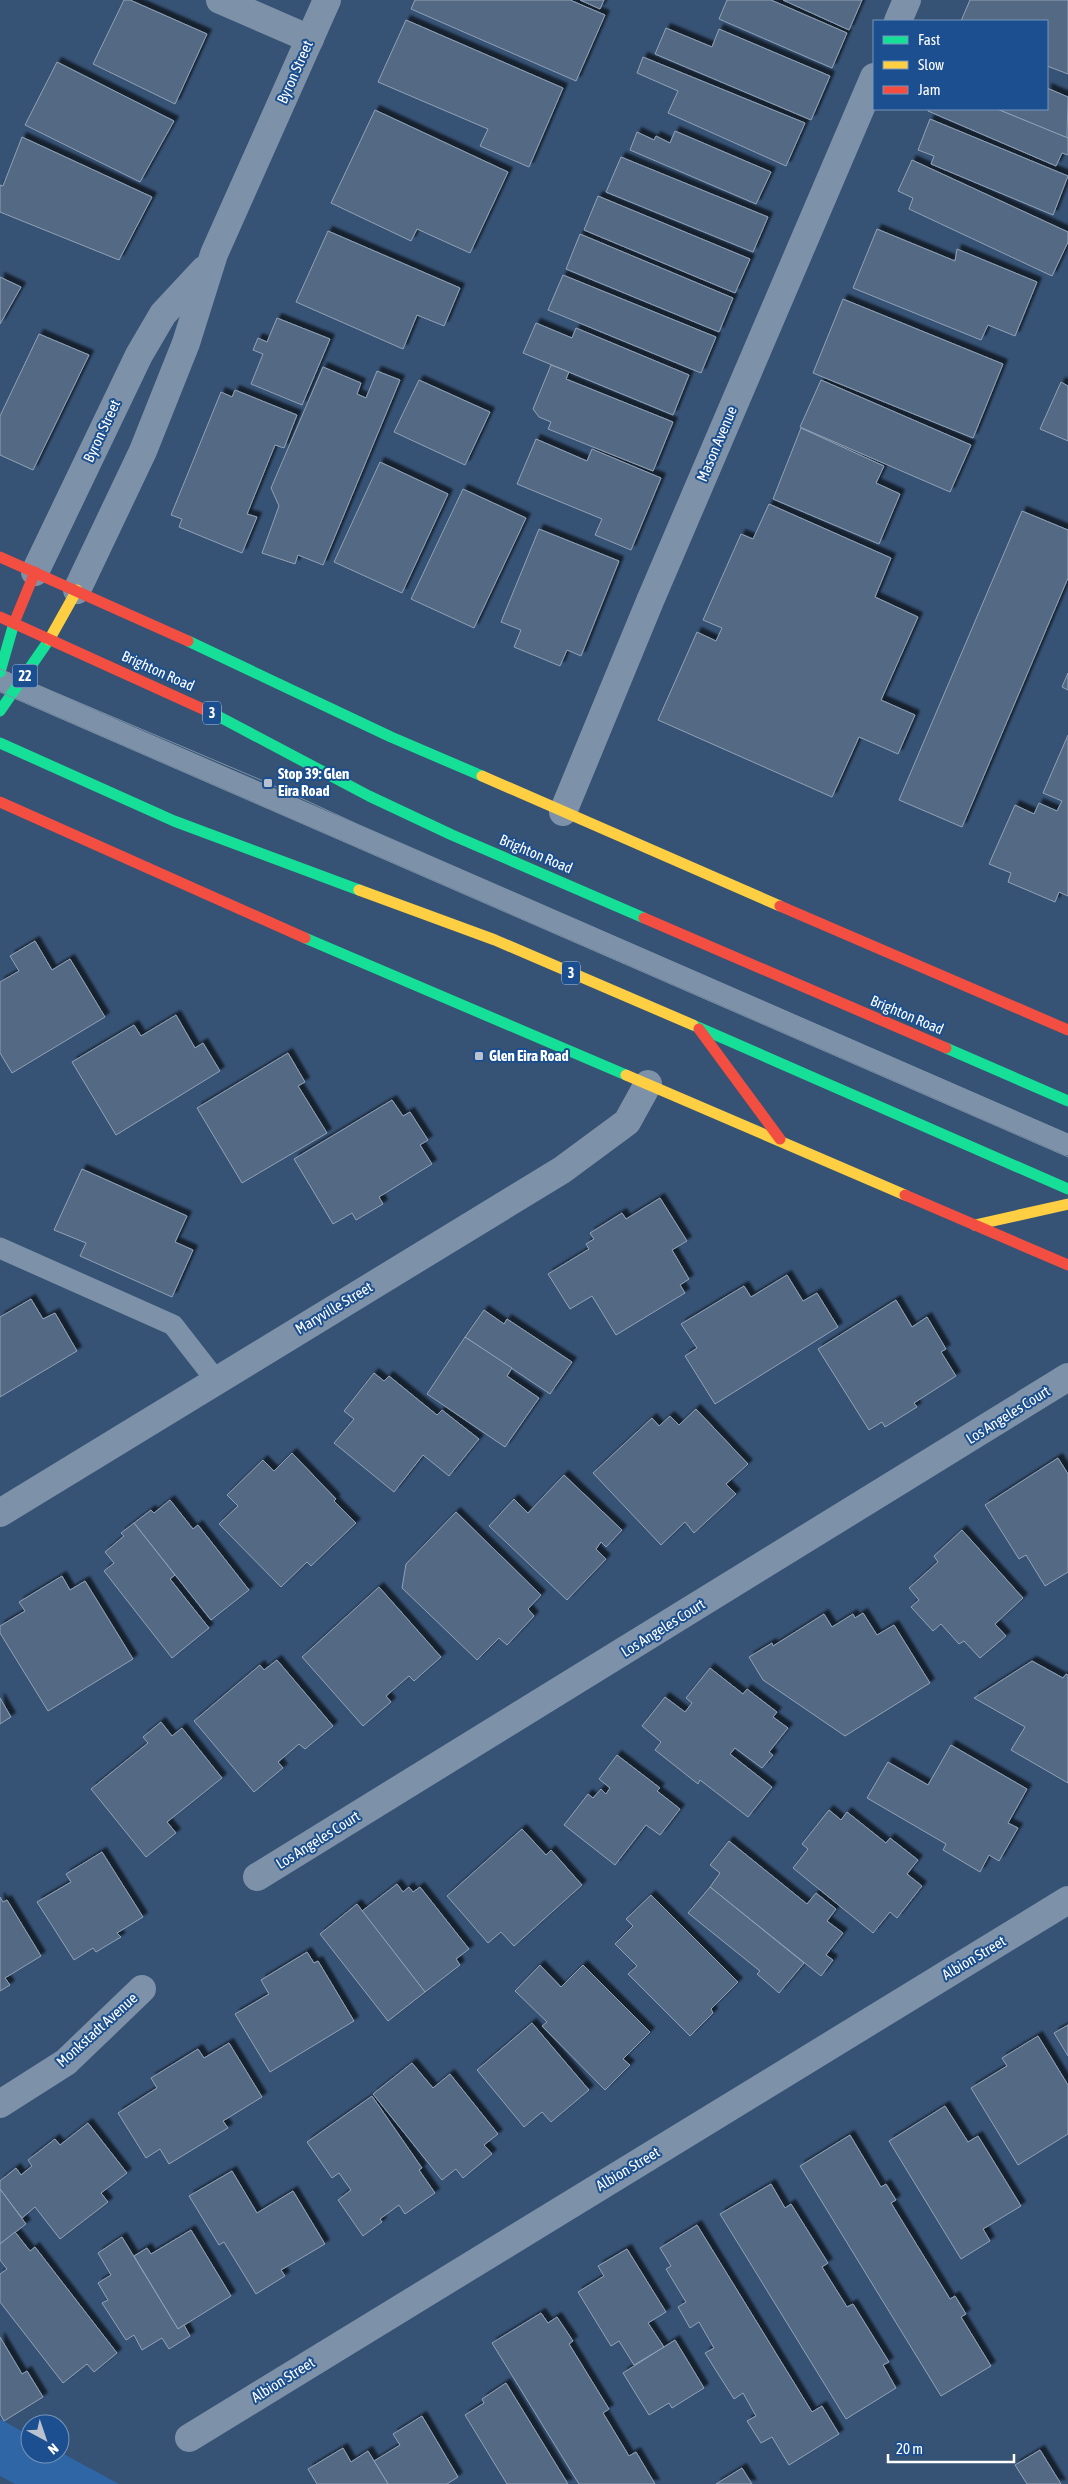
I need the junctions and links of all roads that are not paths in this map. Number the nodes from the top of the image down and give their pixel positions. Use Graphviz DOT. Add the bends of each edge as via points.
graph roads {
  1 [pos="220,0"];
  2 [pos="327,0"];
  3 [pos="907,0"];
  4 [pos="898,20"];
  5 [pos="310,38"];
  6 [pos="873,79"];
  7 [pos="214,254"];
  8 [pos="0,557"];
  9 [pos="35,572"];
  10 [pos="77,590"];
  11 [pos="0,616"];
  12 [pos="14,623"];
  13 [pos="49,640"];
  14 [pos="0,672"];
  15 [pos="9,684"];
  16 [pos="0,711"];
  17 [pos="0,743"];
  18 [pos="0,802"];
  19 [pos="563,812"];
  20 [pos="699,1028"];
  21 [pos="1068,1030"];
  22 [pos="648,1084"];
  23 [pos="1068,1101"];
  24 [pos="781,1140"];
  25 [pos="1068,1145"];
  26 [pos="1068,1189"];
  27 [pos="1068,1204"];
  28 [pos="975,1225"];
  29 [pos="0,1248"];
  30 [pos="1068,1265"];
  31 [pos="1068,1377"];
  32 [pos="215,1380"];
  33 [pos="0,1513"];
  34 [pos="258,1877"];
  35 [pos="1068,1900"];
  36 [pos="142,1988"];
  37 [pos="0,2104"];
  38 [pos="189,2438"];
  1 -- 5 [label="street"];
  2 -- 5 [label="street, Byron Street"];
  3 -- 4 [label="street"];
  5 -- 7 [label="street, Byron Street"];
  6 -- 19 [label="street, Mason Avenue"];
  7 -- 9 [label="street, Byron Street" via="196,280 163,314 138,355"];
  7 -- 10 [label="street, Byron Street" via="186,343 146,442 113,519"];
  8 -- 9 [label="main road"];
  9 -- 10 [label="main road"];
  9 -- 12 [label="main road, Byron Street"];
  10 -- 13 [label="main road, Byron Street / 22"];
  10 -- 19 [label="main road" via="391,737"];
  11 -- 12 [label="main road, Brighton Road / 3"];
  12 -- 13 [label="main road, Brighton Road / 3"];
  12 -- 14 [label="main road"];
  13 -- 15 [label="main road, 22"];
  13 -- 23 [label="main road, Brighton Road / 3" via="193,703 369,796 452,835"];
  15 -- 16 [label="main road, 22"];
  15 -- 25 [label="lane"];
  17 -- 20 [label="main road, 3" via="172,820 465,927"];
  18 -- 22 [label="main road" via="245,912"];
  19 -- 21 [label="main road"];
  20 -- 24 [label="main road"];
  20 -- 26 [label="main road, 3"];
  22 -- 24 [label="main road"];
  22 -- 32 [label="street, Maryville Street" via="627,1122 562,1170"];
  24 -- 28 [label="main road"];
  27 -- 28 [label="main road"];
  28 -- 30 [label="main road"];
  29 -- 32 [label="lane" via="172,1325"];
  31 -- 34 [label="street, Los Angeles Court"];
  32 -- 33 [label="street, Maryville Street"];
  35 -- 38 [label="street, Albion Street"];
  36 -- 37 [label="street, Monkstadt Avenue" via="66,2062"];
}
